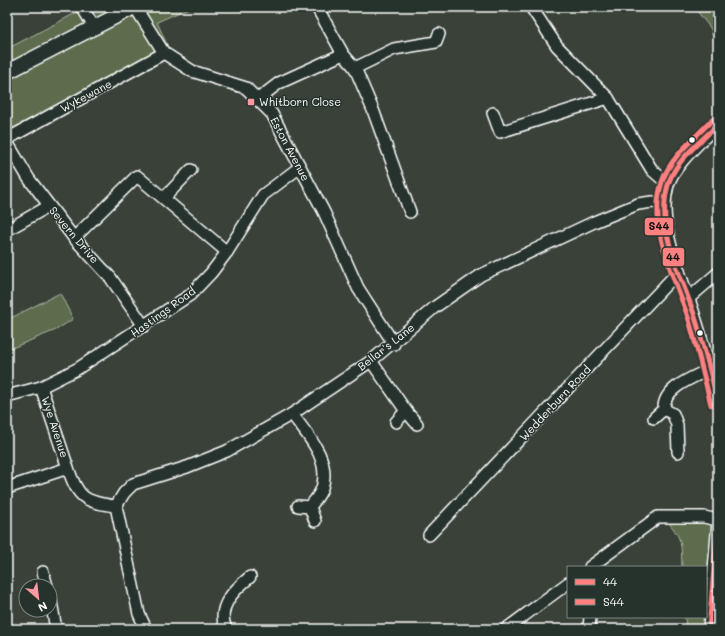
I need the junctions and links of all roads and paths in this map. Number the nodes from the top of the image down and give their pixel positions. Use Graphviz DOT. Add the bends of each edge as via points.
graph roads {
  1 [pos="82,7"];
  2 [pos="134,7"];
  3 [pos="532,7"];
  4 [pos="319,11"];
  5 [pos="94,27"];
  6 [pos="439,42"];
  7 [pos="164,53"];
  8 [pos="343,54"];
  9 [pos="355,68"];
  10 [pos="7,72"];
  11 [pos="608,98"];
  12 [pos="258,99"];
  13 [pos="493,113"];
  14 [pos="718,124"];
  15 [pos="7,139"];
  16 [pos="7,142"];
  17 [pos="300,166"];
  18 [pos="192,170"];
  19 [pos="668,184"];
  20 [pos="164,198"];
  21 [pos="664,204"];
  22 [pos="50,206"];
  23 [pos="410,212"];
  24 [pos="7,230"];
  25 [pos="74,238"];
  26 [pos="227,252"];
  27 [pos="679,271"];
  28 [pos="718,273"];
  29 [pos="689,298"];
  30 [pos="144,326"];
  31 [pos="394,344"];
  32 [pos="371,361"];
  33 [pos="710,369"];
  34 [pos="41,387"];
  35 [pos="7,396"];
  36 [pos="718,402"];
  37 [pos="664,409"];
  38 [pos="406,411"];
  39 [pos="292,414"];
  40 [pos="654,418"];
  41 [pos="396,422"];
  42 [pos="417,424"];
  43 [pos="678,452"];
  44 [pos="68,468"];
  45 [pos="7,488"];
  46 [pos="116,506"];
  47 [pos="298,506"];
  48 [pos="310,507"];
  49 [pos="314,521"];
  50 [pos="718,521"];
  51 [pos="429,535"];
  52 [pos="591,566"];
  53 [pos="43,572"];
  54 [pos="250,577"];
  55 [pos="45,578"];
  56 [pos="567,584"];
  57 [pos="715,593"];
  58 [pos="54,618"];
  59 [pos="590,618"];
  60 [pos="56,629"];
  61 [pos="146,629"];
  62 [pos="226,629"];
  63 [pos="506,629"];
  64 [pos="589,629"];
  65 [pos="709,629"];
  1 -- 5 [label="street"];
  2 -- 5 [label="main road"];
  2 -- 7 [label="street, Eston Avenue"];
  3 -- 11 [label="street" via="557,46"];
  4 -- 8 [label="street"];
  5 -- 10 [label="main road"];
  6 -- 9 [label="street" via="394,49"];
  7 -- 12 [label="street, Eston Avenue" via="192,72 246,88"];
  7 -- 15 [label="street, Wykewane"];
  8 -- 9 [label="street"];
  8 -- 12 [label="street" via="279,83"];
  9 -- 23 [label="street"];
  11 -- 13 [label="street" via="500,132"];
  11 -- 19 [label="street" via="652,170"];
  12 -- 17 [label="street, Eston Avenue" via="272,114"];
  14 -- 19 [label="street" via="675,171"];
  16 -- 22 [label="street, Severn Drive" via="29,179"];
  17 -- 26 [label="street, Hastings Road" via="263,195"];
  17 -- 31 [label="street, Eston Avenue" via="358,288"];
  18 -- 20 [label="street"];
  19 -- 21 [label="street"];
  20 -- 25 [label="street" via="137,176"];
  20 -- 26 [label="street"];
  21 -- 27 [label="street" via="668,234"];
  21 -- 31 [label="street, Bellar's Lane" via="638,204 481,275 435,307"];
  22 -- 24 [label="street"];
  22 -- 25 [label="street, Severn Drive"];
  25 -- 30 [label="street, Severn Drive" via="110,277"];
  26 -- 30 [label="street, Hastings Road" via="190,296"];
  27 -- 29 [label="street"];
  27 -- 51 [label="street, Wedderburn Road"];
  28 -- 29 [label="street"];
  29 -- 33 [label="street"];
  30 -- 34 [label="street, Hastings Road" via="77,369"];
  31 -- 32 [label="street, Bellar's Lane"];
  32 -- 38 [label="street"];
  32 -- 39 [label="street, Bellar's Lane"];
  33 -- 36 [label="street"];
  33 -- 37 [label="street" via="682,383 667,396"];
  34 -- 35 [label="street, Hastings Road"];
  34 -- 44 [label="street, Wye Avenue"];
  37 -- 40 [label="street"];
  37 -- 43 [label="street" via="673,414 677,425"];
  38 -- 41 [label="street"];
  38 -- 42 [label="street"];
  39 -- 46 [label="street, Bellar's Lane" via="227,451 133,484"];
  39 -- 48 [label="street" via="320,452 324,473 322,489"];
  44 -- 45 [label="street"];
  44 -- 46 [label="street, Wye Avenue" via="74,487 80,495 102,504"];
  46 -- 61 [label="street" via="139,614"];
  47 -- 48 [label="street"];
  48 -- 49 [label="street"];
  50 -- 52 [label="street" via="704,517 658,517"];
  50 -- 57 [label="street"];
  53 -- 55 [label="street"];
  54 -- 62 [label="street" via="225,603"];
  56 -- 63 [label="street"];
  57 -- 65 [label="street"];
  58 -- 60 [label="street"];
  59 -- 64 [label="street"];
}
